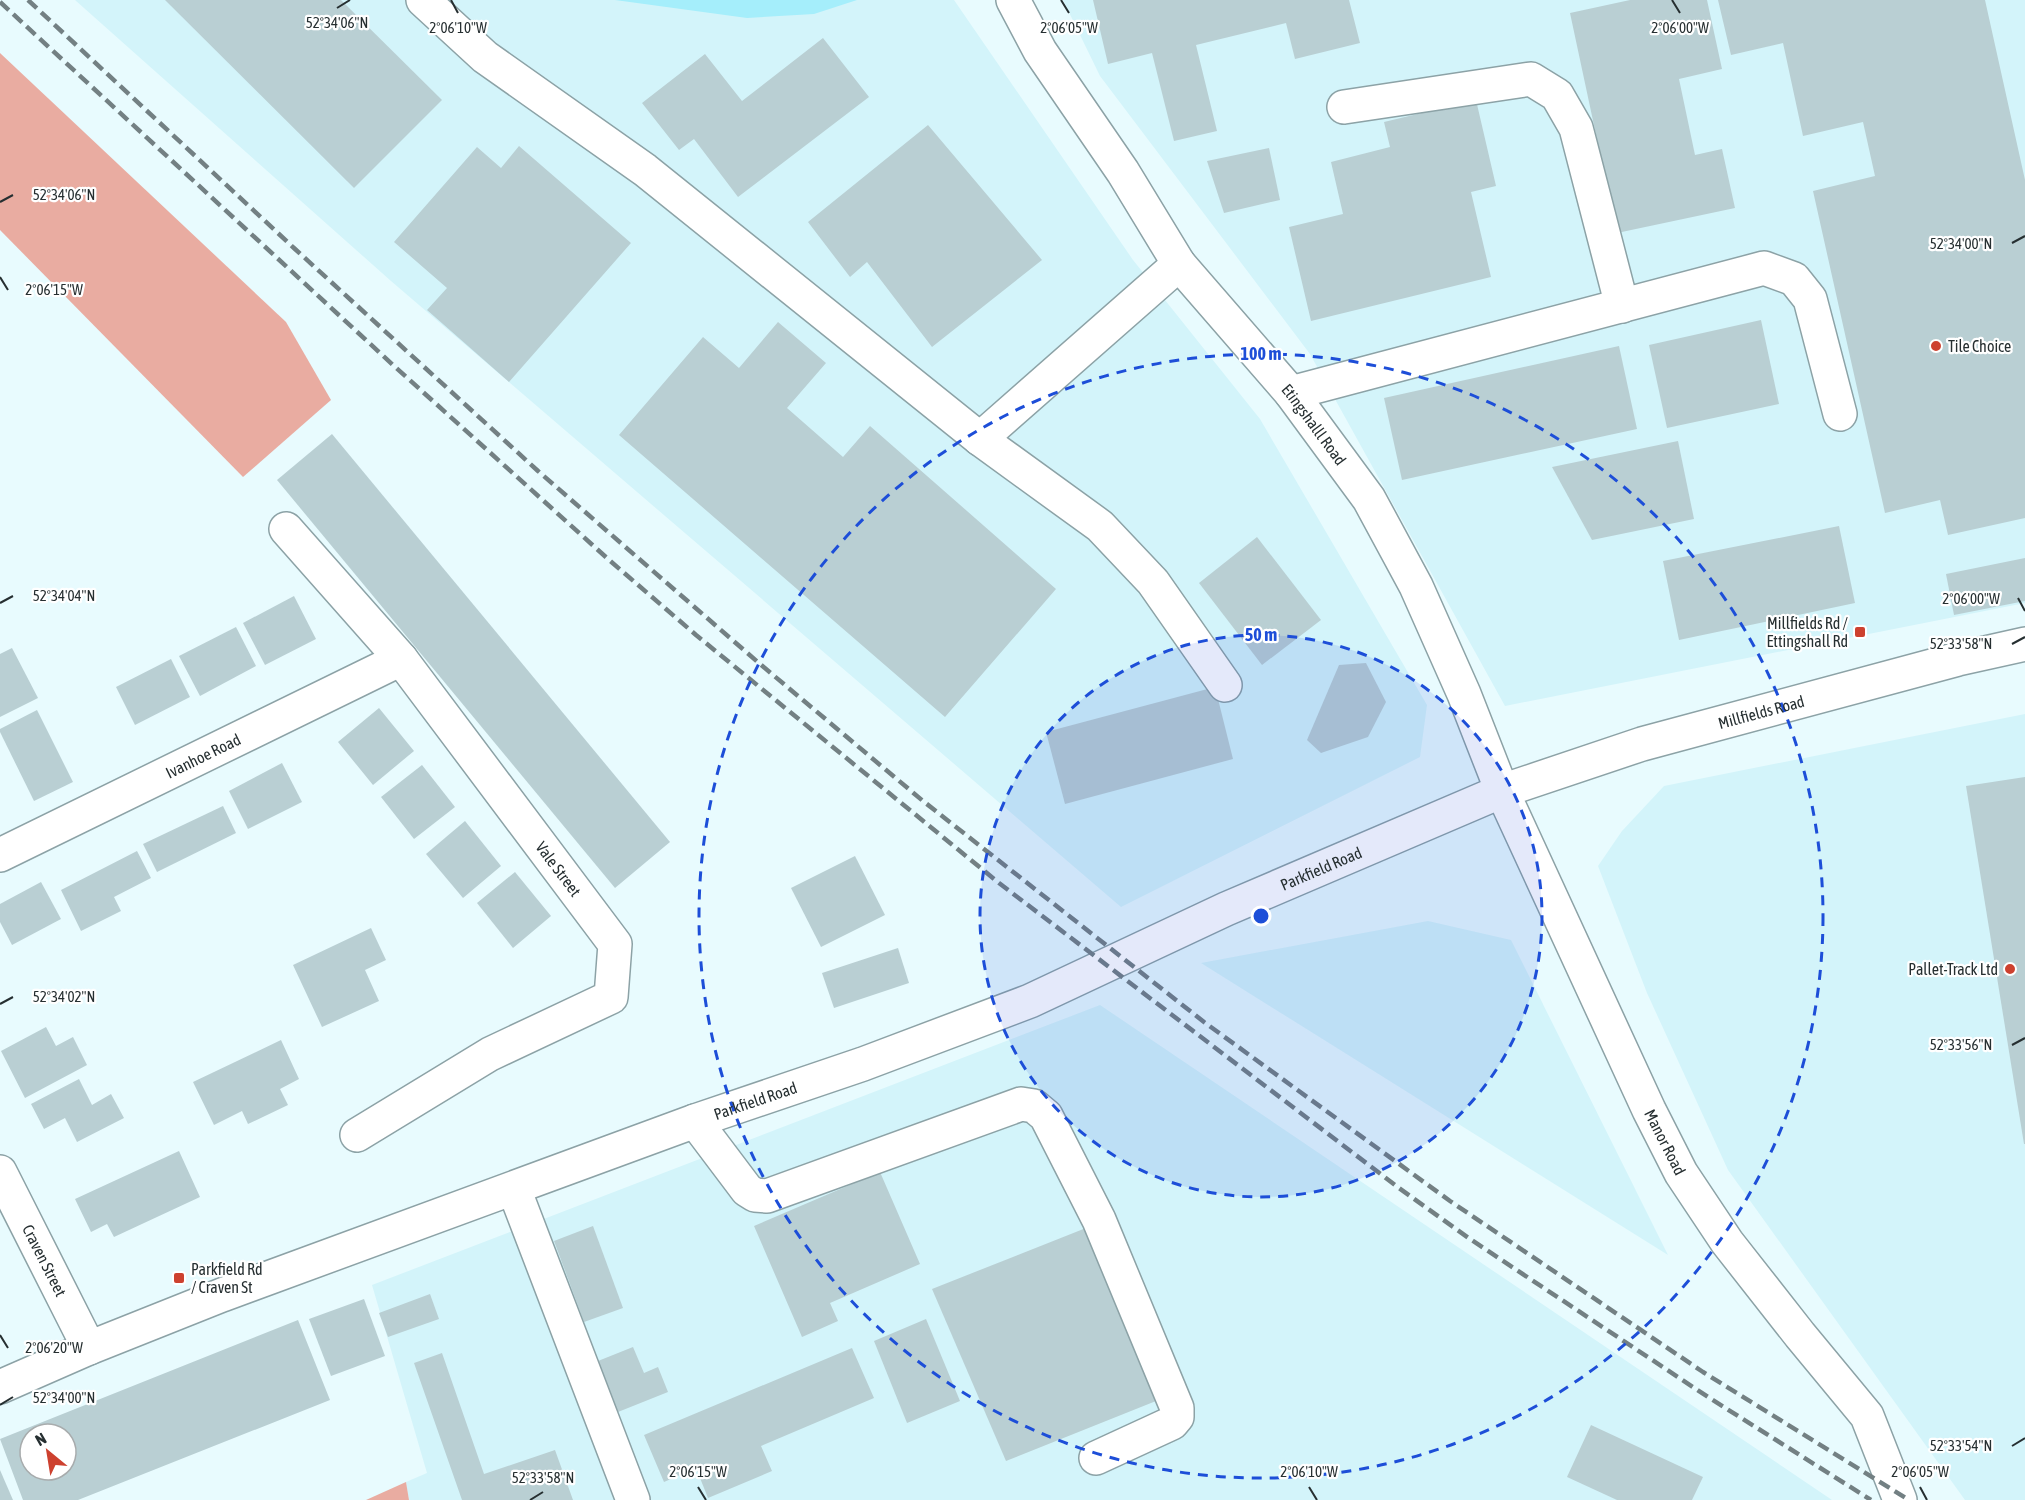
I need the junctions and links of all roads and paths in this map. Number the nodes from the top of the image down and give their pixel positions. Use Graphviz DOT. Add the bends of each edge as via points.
graph roads {
  1 [pos="423,0"];
  2 [pos="1013,0"];
  3 [pos="1344,107"];
  4 [pos="1179,264"];
  5 [pos="1622,306"];
  6 [pos="1291,393"];
  7 [pos="1840,414"];
  8 [pos="981,439"];
  9 [pos="286,529"];
  10 [pos="2025,644"];
  11 [pos="402,659"];
  12 [pos="1225,685"];
  13 [pos="1502,791"];
  14 [pos="2,850"];
  15 [pos="695,1121"];
  16 [pos="357,1135"];
  17 [pos="0,1172"];
  18 [pos="514,1189"];
  19 [pos="88,1348"];
  20 [pos="0,1387"];
  21 [pos="1096,1458"];
  22 [pos="633,1500"];
  23 [pos="1900,1500"];
  1 -- 8 [label="main road" via="485,57 645,170"];
  2 -- 4 [label="main road, Etingshalll Road" via="1040,51 1123,172"];
  3 -- 5 [label="main road" via="1531,79 1557,95 1576,128"];
  4 -- 6 [label="main road, Etingshalll Road"];
  4 -- 8 [label="main road"];
  5 -- 6 [label="main road"];
  5 -- 7 [label="main road" via="1764,268 1794,279 1810,298"];
  6 -- 13 [label="main road, Etingshalll Road" via="1369,500 1416,586"];
  8 -- 12 [label="main road" via="1100,526 1153,582"];
  9 -- 11 [label="main road, Vale Street"];
  10 -- 13 [label="main road, Millfields Road" via="1642,744"];
  11 -- 14 [label="main road, Ivanhoe Road"];
  11 -- 16 [label="main road, Vale Street" via="615,944 611,997 490,1054"];
  13 -- 15 [label="main road, Parkfield Road" via="1226,909 1030,1001"];
  13 -- 23 [label="main road, Manor Road" via="1681,1173 1727,1242 1868,1416"];
  15 -- 18 [label="main road, Parkfield Road"];
  15 -- 21 [label="main road" via="747,1190 767,1196 1021,1104 1034,1106 1046,1116 1099,1220 1177,1408 1172,1423"];
  17 -- 19 [label="main road, Craven Street"];
  18 -- 19 [label="main road, Parkfield Road"];
  18 -- 22 [label="main road"];
  19 -- 20 [label="main road, Parkfield Road"];
}
